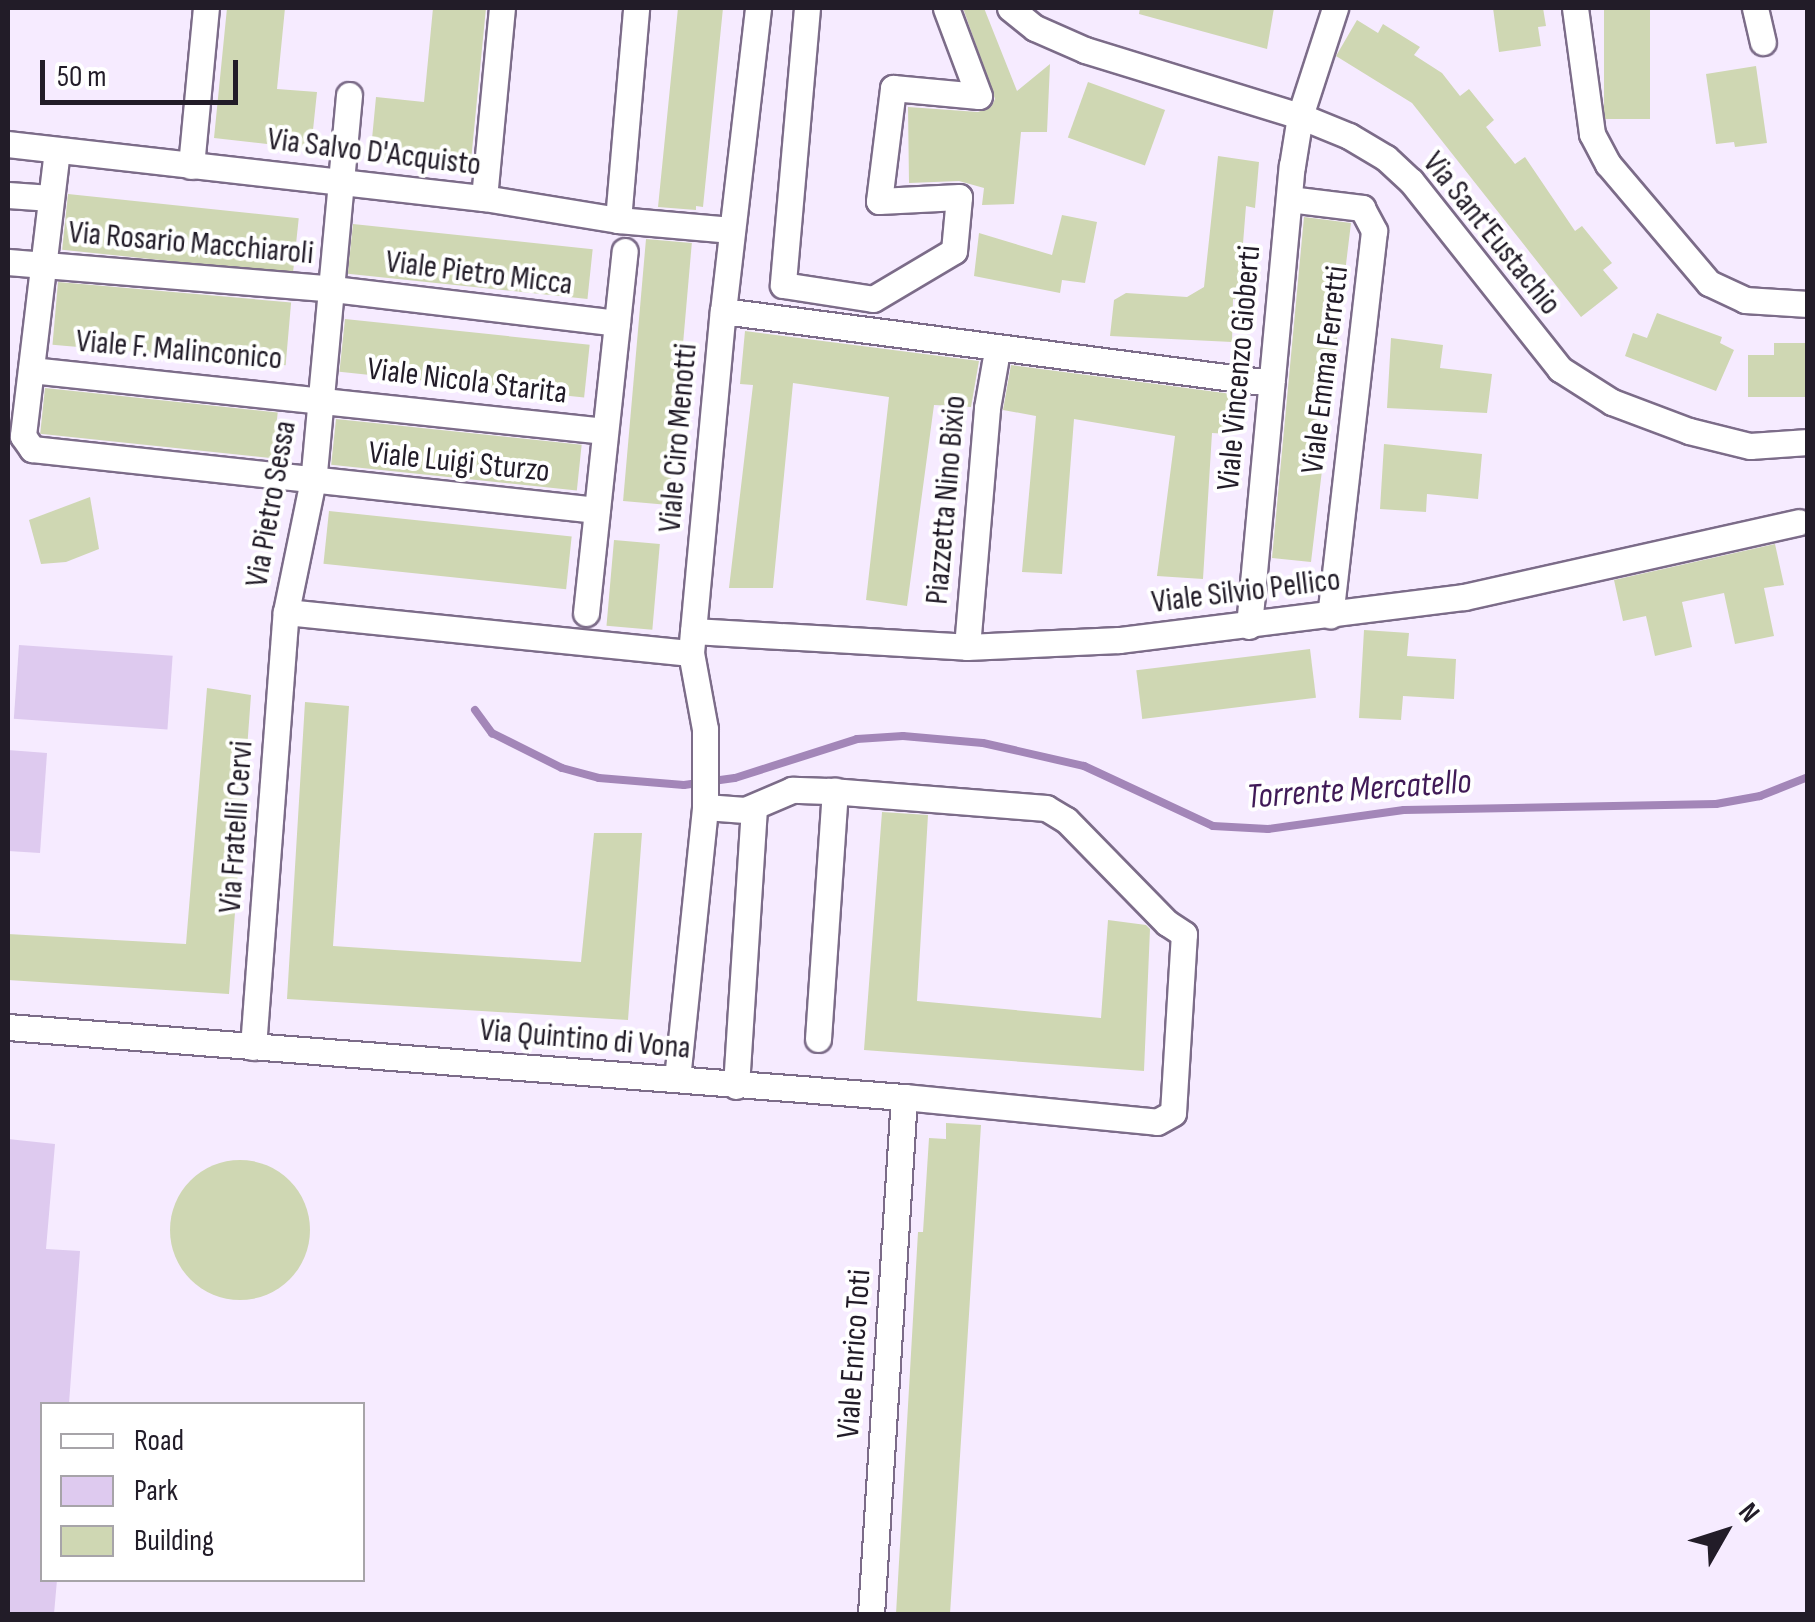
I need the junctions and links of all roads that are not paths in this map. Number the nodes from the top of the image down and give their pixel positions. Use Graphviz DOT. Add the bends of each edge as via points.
graph roads {
  1 [pos="206,8"];
  2 [pos="502,8"];
  3 [pos="636,8"];
  4 [pos="758,8"];
  5 [pos="807,8"];
  6 [pos="946,8"];
  7 [pos="1010,8"];
  8 [pos="1335,8"];
  9 [pos="1575,8"];
  10 [pos="1755,8"];
  11 [pos="1763,42"];
  12 [pos="348,95"];
  13 [pos="1300,116"];
  14 [pos="8,144"];
  15 [pos="57,150"];
  16 [pos="191,166"];
  17 [pos="343,181"];
  18 [pos="8,195"];
  19 [pos="51,198"];
  20 [pos="484,198"];
  21 [pos="1288,199"];
  22 [pos="618,220"];
  23 [pos="732,230"];
  24 [pos="625,252"];
  25 [pos="8,262"];
  26 [pos="43,264"];
  27 [pos="333,289"];
  28 [pos="1808,304"];
  29 [pos="723,311"];
  30 [pos="617,323"];
  31 [pos="996,355"];
  32 [pos="31,370"];
  33 [pos="1270,382"];
  34 [pos="322,398"];
  35 [pos="605,431"];
  36 [pos="1808,442"];
  37 [pos="313,480"];
  38 [pos="597,510"];
  39 [pos="1799,522"];
  40 [pos="286,612"];
  41 [pos="586,613"];
  42 [pos="1330,615"];
  43 [pos="1249,626"];
  44 [pos="692,642"];
  45 [pos="967,648"];
  46 [pos="835,791"];
  47 [pos="705,807"];
  48 [pos="754,808"];
  49 [pos="8,1026"];
  50 [pos="818,1038"];
  51 [pos="253,1047"];
  52 [pos="676,1078"];
  53 [pos="736,1086"];
  54 [pos="904,1097"];
  55 [pos="870,1614"];
  1 -- 16 [label="street"];
  2 -- 20 [label="street"];
  3 -- 22 [label="street"];
  4 -- 23 [label="street, Viale Ciro Menotti"];
  5 -- 6 [label="street" via="783,285 873,299 954,251 959,197 879,201 893,88 979,96"];
  7 -- 13 [label="street, Via Sant'Eustachio" via="1085,50"];
  8 -- 13 [label="street, Viale Vincenzo Gioberti"];
  9 -- 28 [label="street" via="1592,134 1608,164 1709,284 1746,300"];
  10 -- 11 [label="street"];
  12 -- 17 [label="street, Via Pietro Sessa"];
  13 -- 21 [label="street, Viale Vincenzo Gioberti"];
  13 -- 36 [label="street, Via Sant'Eustachio" via="1349,136 1411,180 1560,370 1612,402 1689,431 1750,446"];
  14 -- 15 [label="street, Via Salvo D'Acquisto"];
  15 -- 16 [label="street, Via Salvo D'Acquisto"];
  15 -- 19 [label="street, Viale Luigi Sturzo"];
  16 -- 17 [label="street, Via Salvo D'Acquisto"];
  17 -- 20 [label="street, Via Salvo D'Acquisto"];
  17 -- 27 [label="street, Via Pietro Sessa"];
  18 -- 19 [label="street"];
  19 -- 26 [label="street, Viale Luigi Sturzo"];
  20 -- 22 [label="street, Via Salvo D'Acquisto"];
  21 -- 33 [label="street, Viale Vincenzo Gioberti"];
  21 -- 42 [label="street, Viale Emma Ferretti" via="1362,208 1374,232"];
  22 -- 23 [label="street, Via Salvo D'Acquisto"];
  23 -- 29 [label="street, Viale Ciro Menotti"];
  24 -- 30 [label="street"];
  25 -- 26 [label="street, Via Rosario Macchiaroli"];
  26 -- 27 [label="street, Via Rosario Macchiaroli"];
  26 -- 32 [label="street, Viale Luigi Sturzo"];
  27 -- 30 [label="street, Viale Pietro Micca"];
  27 -- 34 [label="street, Via Pietro Sessa"];
  29 -- 31 [label="street"];
  29 -- 44 [label="street, Viale Ciro Menotti"];
  30 -- 35 [label="street"];
  31 -- 33 [label="street"];
  31 -- 45 [label="street, Piazzetta Nino Bixio"];
  32 -- 34 [label="street, Viale F. Malinconico"];
  32 -- 37 [label="street, Viale Luigi Sturzo" via="22,436 32,449"];
  33 -- 43 [label="street, Viale Vincenzo Gioberti"];
  34 -- 35 [label="street, Viale Nicola Starita"];
  34 -- 37 [label="street, Via Pietro Sessa"];
  35 -- 38 [label="street"];
  37 -- 38 [label="street, Viale Luigi Sturzo"];
  37 -- 40 [label="street, Via Pietro Sessa"];
  38 -- 41 [label="street"];
  39 -- 42 [label="street, Viale Silvio Pellico" via="1464,596"];
  40 -- 44 [label="street, Via Pietro Sessa"];
  40 -- 51 [label="street, Via Fratelli Cervi"];
  42 -- 43 [label="street, Viale Silvio Pellico"];
  43 -- 45 [label="street, Viale Silvio Pellico"];
  44 -- 45 [label="street, Viale Silvio Pellico"];
  44 -- 47 [label="street, Viale Ciro Menotti" via="705,730"];
  46 -- 48 [label="street" via="792,790"];
  46 -- 50 [label="street"];
  46 -- 54 [label="street, Via Quintino di Vona" via="1046,808 1180,929 1185,950 1173,1113 1157,1122"];
  47 -- 48 [label="street"];
  47 -- 52 [label="street, Viale Ciro Menotti"];
  48 -- 53 [label="street"];
  49 -- 51 [label="street, Via Quintino di Vona"];
  51 -- 52 [label="street, Via Quintino di Vona"];
  52 -- 53 [label="street, Via Quintino di Vona"];
  53 -- 54 [label="street, Via Quintino di Vona"];
  54 -- 55 [label="street, Viale Enrico Toti"];
}
